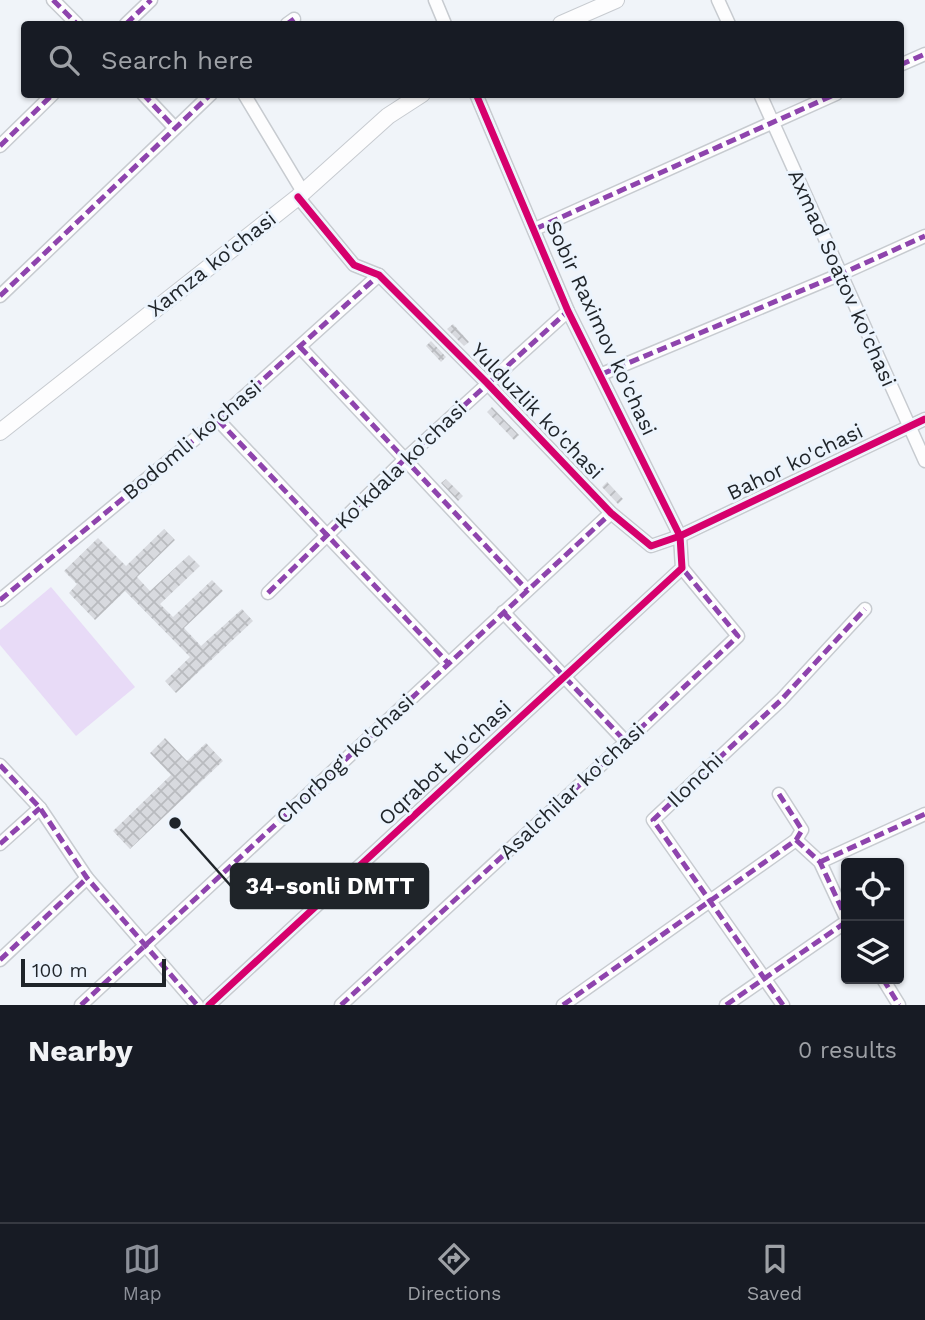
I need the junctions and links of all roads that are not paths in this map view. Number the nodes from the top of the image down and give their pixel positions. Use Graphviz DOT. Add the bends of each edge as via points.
graph roads {
  1 [pos="53,0"];
  2 [pos="151,0"];
  3 [pos="435,0"];
  4 [pos="616,0"];
  5 [pos="718,0"];
  6 [pos="74,21"];
  7 [pos="129,21"];
  8 [pos="445,21"];
  9 [pos="568,21"];
  10 [pos="728,21"];
  11 [pos="925,54"];
  12 [pos="904,64"];
  13 [pos="49,98"];
  14 [pos="147,98"];
  15 [pos="207,98"];
  16 [pos="246,98"];
  17 [pos="416,98"];
  18 [pos="478,98"];
  19 [pos="762,98"];
  20 [pos="827,98"];
  21 [pos="772,123"];
  22 [pos="175,128"];
  23 [pos="0,146"];
  24 [pos="300,195"];
  25 [pos="535,229"];
  26 [pos="925,236"];
  27 [pos="841,274"];
  28 [pos="379,275"];
  29 [pos="0,296"];
  30 [pos="568,310"];
  31 [pos="300,347"];
  32 [pos="602,374"];
  33 [pos="487,383"];
  34 [pos="925,419"];
  35 [pos="218,421"];
  36 [pos="909,426"];
  37 [pos="0,432"];
  38 [pos="405,459"];
  39 [pos="925,461"];
  40 [pos="611,513"];
  41 [pos="328,535"];
  42 [pos="680,537"];
  43 [pos="682,568"];
  44 [pos="527,590"];
  45 [pos="268,593"];
  46 [pos="0,600"];
  47 [pos="865,609"];
  48 [pos="503,612"];
  49 [pos="448,663"];
  50 [pos="564,676"];
  51 [pos="626,742"];
  52 [pos="0,765"];
  53 [pos="779,794"];
  54 [pos="40,808"];
  55 [pos="925,814"];
  56 [pos="796,840"];
  57 [pos="0,844"];
  58 [pos="820,862"];
  59 [pos="87,878"];
  60 [pos="710,900"];
  61 [pos="841,909"];
  62 [pos="845,921"];
  63 [pos="147,945"];
  64 [pos="0,960"];
  65 [pos="763,978"];
  66 [pos="886,984"];
  67 [pos="81,1005"];
  68 [pos="197,1005"];
  69 [pos="209,1005"];
  70 [pos="341,1005"];
  71 [pos="563,1005"];
  72 [pos="726,1005"];
  73 [pos="783,1005"];
  74 [pos="899,1005"];
  1 -- 6 [label="street"];
  2 -- 7 [label="street"];
  3 -- 8 [label="street"];
  4 -- 9 [label="main road"];
  5 -- 10 [label="street"];
  11 -- 12 [label="street"];
  13 -- 23 [label="street"];
  14 -- 22 [label="street"];
  15 -- 22 [label="street"];
  16 -- 24 [label="street, Yulduzlik ko'chasi"];
  17 -- 24 [label="main road, Xamza ko'chasi" via="388,116"];
  18 -- 25 [label="street, Sobir Raximov ko'chasi"];
  19 -- 21 [label="street, Axmad Soatov ko'chasi"];
  20 -- 21 [label="street"];
  21 -- 25 [label="street"];
  21 -- 27 [label="street, Axmad Soatov ko'chasi"];
  22 -- 29 [label="street"];
  24 -- 28 [label="street, Yulduzlik ko'chasi" via="354,265"];
  24 -- 37 [label="main road, Xamza ko'chasi"];
  25 -- 30 [label="street, Sobir Raximov ko'chasi"];
  26 -- 27 [label="street"];
  27 -- 32 [label="street"];
  27 -- 36 [label="street, Axmad Soatov ko'chasi"];
  28 -- 31 [label="street, Bodomli ko'chasi"];
  28 -- 33 [label="street, Yulduzlik ko'chasi"];
  30 -- 32 [label="street, Sobir Raximov ko'chasi"];
  30 -- 33 [label="street, Ko'kdala ko'chasi"];
  31 -- 35 [label="street, Bodomli ko'chasi"];
  31 -- 38 [label="street"];
  32 -- 42 [label="street, Sobir Raximov ko'chasi"];
  33 -- 38 [label="street, Ko'kdala ko'chasi"];
  33 -- 40 [label="street, Yulduzlik ko'chasi"];
  34 -- 36 [label="street, Bahor ko'chasi"];
  35 -- 41 [label="street"];
  35 -- 46 [label="street, Bodomli ko'chasi"];
  36 -- 39 [label="street, Axmad Soatov ko'chasi"];
  36 -- 42 [label="street, Bahor ko'chasi"];
  38 -- 41 [label="street, Ko'kdala ko'chasi"];
  38 -- 44 [label="street"];
  40 -- 42 [label="street, Yulduzlik ko'chasi" via="651,546"];
  40 -- 44 [label="street, Chorbog' ko'chasi"];
  41 -- 45 [label="street, Ko'kdala ko'chasi"];
  41 -- 49 [label="street"];
  42 -- 43 [label="street"];
  43 -- 50 [label="street, Oqrabot ko'chasi"];
  43 -- 51 [label="street, Asalchilar ko'chasi" via="738,636"];
  44 -- 48 [label="street, Chorbog' ko'chasi"];
  47 -- 60 [label="street, Ilonchi" via="781,700 653,820"];
  48 -- 49 [label="street, Chorbog' ko'chasi"];
  48 -- 50 [label="street"];
  49 -- 63 [label="street, Chorbog' ko'chasi"];
  50 -- 51 [label="street"];
  50 -- 69 [label="street, Oqrabot ko'chasi"];
  51 -- 70 [label="street, Asalchilar ko'chasi"];
  52 -- 54 [label="street"];
  53 -- 56 [label="street" via="803,830"];
  54 -- 57 [label="street"];
  54 -- 59 [label="street"];
  55 -- 58 [label="street"];
  56 -- 58 [label="street"];
  56 -- 60 [label="street"];
  58 -- 61 [label="street"];
  59 -- 63 [label="street"];
  59 -- 64 [label="street"];
  60 -- 65 [label="street, Ilonchi"];
  60 -- 71 [label="street"];
  62 -- 65 [label="street"];
  63 -- 67 [label="street, Chorbog' ko'chasi"];
  63 -- 68 [label="street"];
  65 -- 72 [label="street"];
  65 -- 73 [label="street, Ilonchi"];
  66 -- 74 [label="street"];
}
